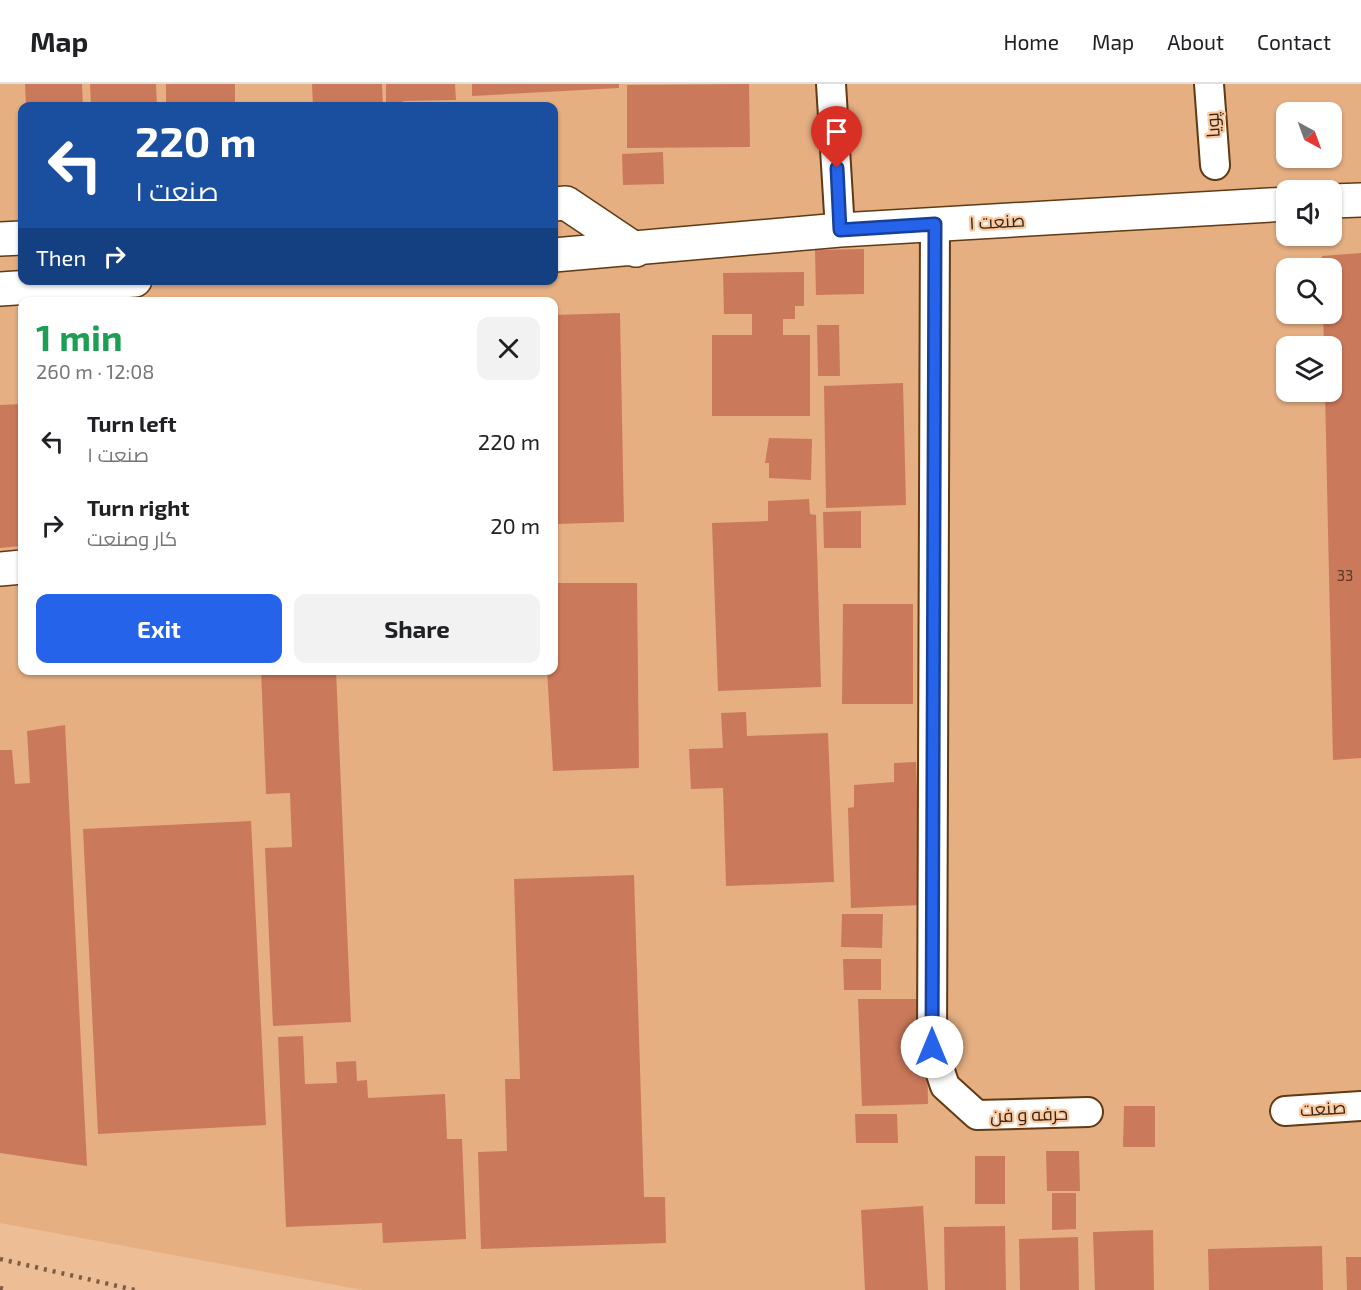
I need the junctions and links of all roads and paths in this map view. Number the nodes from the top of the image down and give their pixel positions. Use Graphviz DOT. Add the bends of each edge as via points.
graph roads {
  1 [pos="831,84"];
  2 [pos="1209,84"];
  3 [pos="1215,165"];
  4 [pos="1361,200"];
  5 [pos="1342,201"];
  6 [pos="558,204"];
  7 [pos="1276,205"];
  8 [pos="935,224"];
  9 [pos="840,230"];
  10 [pos="18,238"];
  11 [pos="0,239"];
  12 [pos="636,250"];
  13 [pos="558,255"];
  14 [pos="60,285"];
  15 [pos="0,289"];
  16 [pos="18,567"];
  17 [pos="0,569"];
  18 [pos="1361,1106"];
  19 [pos="1285,1111"];
  20 [pos="1088,1112"];
  1 -- 9 [label="street"];
  2 -- 3 [label="street, پویا"];
  4 -- 5 [label="street"];
  6 -- 12 [label="street" via="566,203"];
  7 -- 8 [label="street, صنعت ۱"];
  8 -- 9 [label="street, صنعت ۱"];
  8 -- 20 [label="street, حرفه و فن" via="932,1047 945,1086 977,1115"];
  9 -- 12 [label="street, صنعت ۱"];
  10 -- 11 [label="street"];
  12 -- 13 [label="street, صنعت ۱"];
  14 -- 15 [label="street"];
  16 -- 17 [label="street"];
  18 -- 19 [label="street, صنعت"];
}
